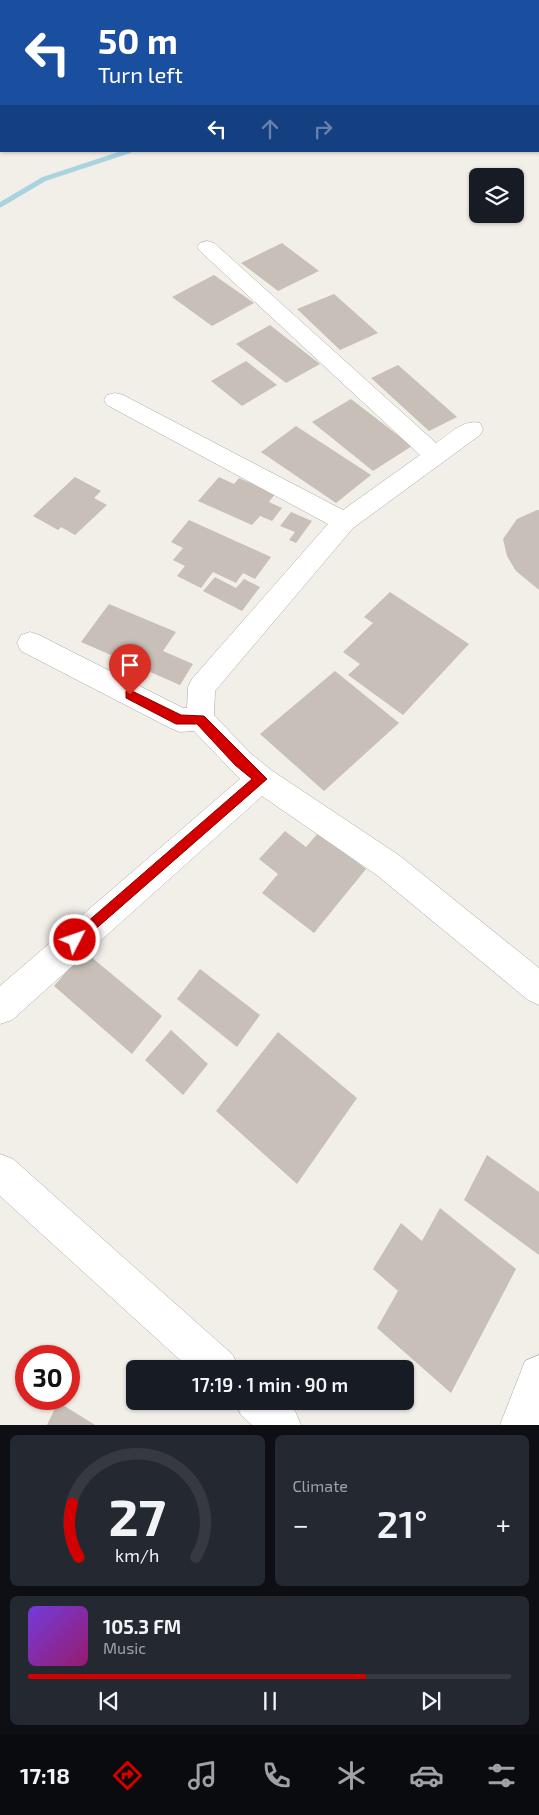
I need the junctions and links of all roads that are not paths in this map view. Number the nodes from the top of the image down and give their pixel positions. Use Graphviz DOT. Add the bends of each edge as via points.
graph roads {
  1 [pos="207,248"];
  2 [pos="115,400"];
  3 [pos="472,429"];
  4 [pos="436,456"];
  5 [pos="344,522"];
  6 [pos="30,643"];
  7 [pos="200,719"];
  8 [pos="261,779"];
  9 [pos="539,989"];
  10 [pos="0,1008"];
  11 [pos="0,1172"];
  12 [pos="209,1360"];
  13 [pos="539,1375"];
  14 [pos="265,1410"];
  15 [pos="281,1425"];
  16 [pos="520,1425"];
  1 -- 4 [label="street"];
  2 -- 5 [label="street"];
  3 -- 4 [label="street"];
  4 -- 5 [label="street"];
  5 -- 7 [label="street" via="202,687"];
  6 -- 7 [label="street" via="180,720"];
  7 -- 8 [label="street" via="239,761"];
  8 -- 9 [label="street" via="389,866"];
  8 -- 10 [label="street"];
  11 -- 12 [label="street"];
  13 -- 16 [label="street"];
  14 -- 15 [label="street"];
}
